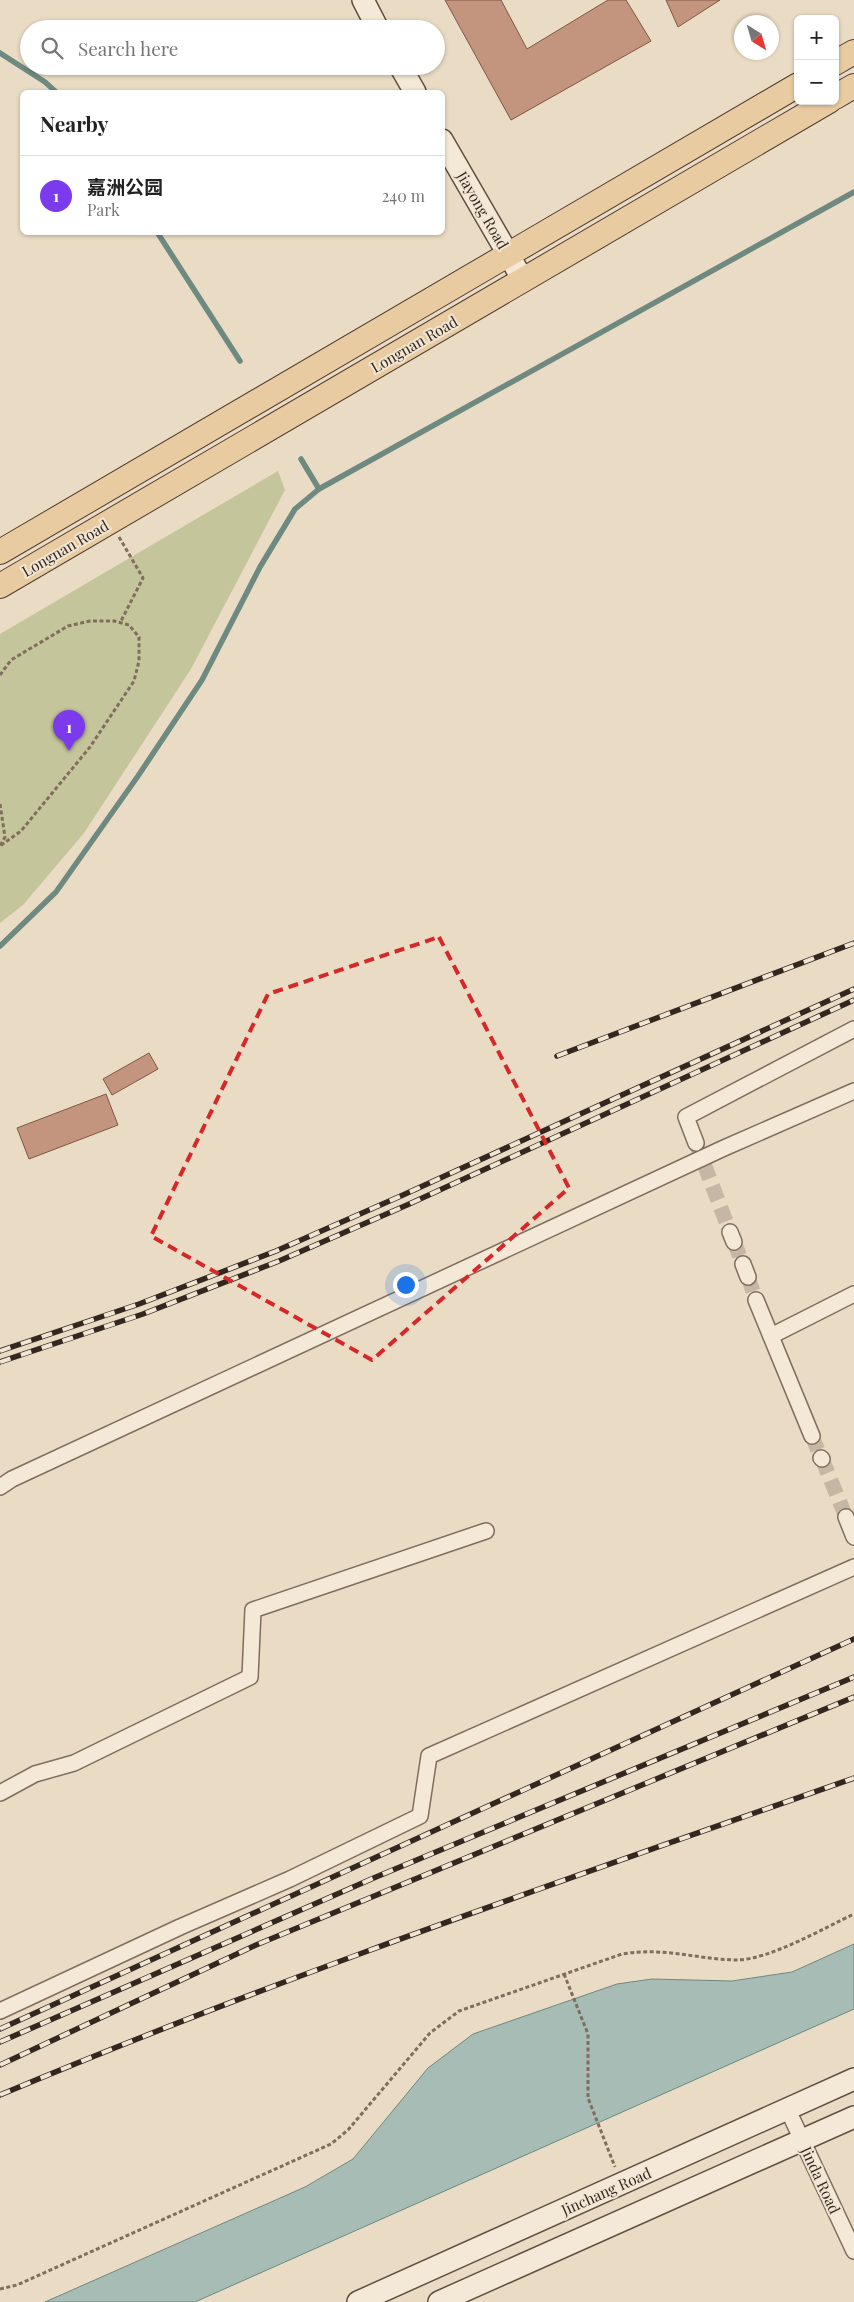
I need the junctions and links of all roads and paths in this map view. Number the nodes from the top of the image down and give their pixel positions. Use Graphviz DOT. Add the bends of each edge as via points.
graph roads {
  1 [pos="362,0"];
  2 [pos="373,20"];
  3 [pos="854,52"];
  4 [pos="839,61"];
  5 [pos="405,75"];
  6 [pos="854,86"];
  7 [pos="794,87"];
  8 [pos="414,90"];
  9 [pos="839,95"];
  10 [pos="822,105"];
  11 [pos="445,145"];
  12 [pos="508,254"];
  13 [pos="523,280"];
  14 [pos="110,521"];
  15 [pos="0,552"];
  16 [pos="0,586"];
  17 [pos="120,623"];
  18 [pos="0,675"];
  19 [pos="0,804"];
  20 [pos="854,1029"];
  21 [pos="854,1091"];
  22 [pos="696,1143"];
  23 [pos="854,1294"];
  24 [pos="756,1300"];
  25 [pos="771,1336"];
  26 [pos="812,1436"];
  27 [pos="0,1488"];
  28 [pos="846,1517"];
  29 [pos="486,1531"];
  30 [pos="854,1537"];
  31 [pos="854,1567"];
  32 [pos="0,1794"];
  33 [pos="854,1914"];
  34 [pos="564,1974"];
  35 [pos="0,2012"];
  36 [pos="854,2079"];
  37 [pos="787,2108"];
  38 [pos="854,2117"];
  39 [pos="802,2140"];
  40 [pos="622,2184"];
  41 [pos="854,2252"];
  42 [pos="0,2289"];
  43 [pos="358,2302"];
  44 [pos="439,2302"];
  1 -- 2 [label="main road"];
  3 -- 4 [label="main road"];
  5 -- 8 [label="main road"];
  6 -- 9 [label="main road"];
  7 -- 12 [label="main road, Longnan Road"];
  10 -- 13 [label="main road, Longnan Road"];
  11 -- 12 [label="main road, Jiayong Road"];
  12 -- 13 [label="main road, Jiayong Road"];
  12 -- 15 [label="main road, Longnan Road"];
  13 -- 14 [label="main road, Longnan Road"];
  14 -- 16 [label="main road, Longnan Road"];
  14 -- 17 [label="path" via="143,578"];
  17 -- 18 [label="path" via="90,621 68,626 11,660"];
  17 -- 19 [label="path" via="129,624 139,637 139,661 134,681 90,747 28,824 0,846 5,837"];
  20 -- 22 [label="street" via="686,1117"];
  21 -- 27 [label="street" via="697,1160 21,1475"];
  23 -- 25 [label="street"];
  24 -- 25 [label="street"];
  25 -- 26 [label="street"];
  28 -- 30 [label="street"];
  29 -- 32 [label="street" via="253,1610 250,1677 74,1763 35,1774"];
  31 -- 35 [label="street" via="430,1756 420,1816"];
  33 -- 34 [label="path" via="769,1953 738,1960 644,1950"];
  34 -- 40 [label="path" via="588,2034 588,2098"];
  34 -- 42 [label="path" via="458,2011 430,2033 348,2130 331,2144 17,2285"];
  36 -- 37 [label="main road, Jinchang Road"];
  37 -- 39 [label="street, Jinda Road"];
  37 -- 40 [label="main road, Jinchang Road"];
  38 -- 39 [label="main road"];
  39 -- 41 [label="street, Jinda Road"];
  39 -- 44 [label="main road"];
  40 -- 43 [label="main road, Jinchang Road"];
}
